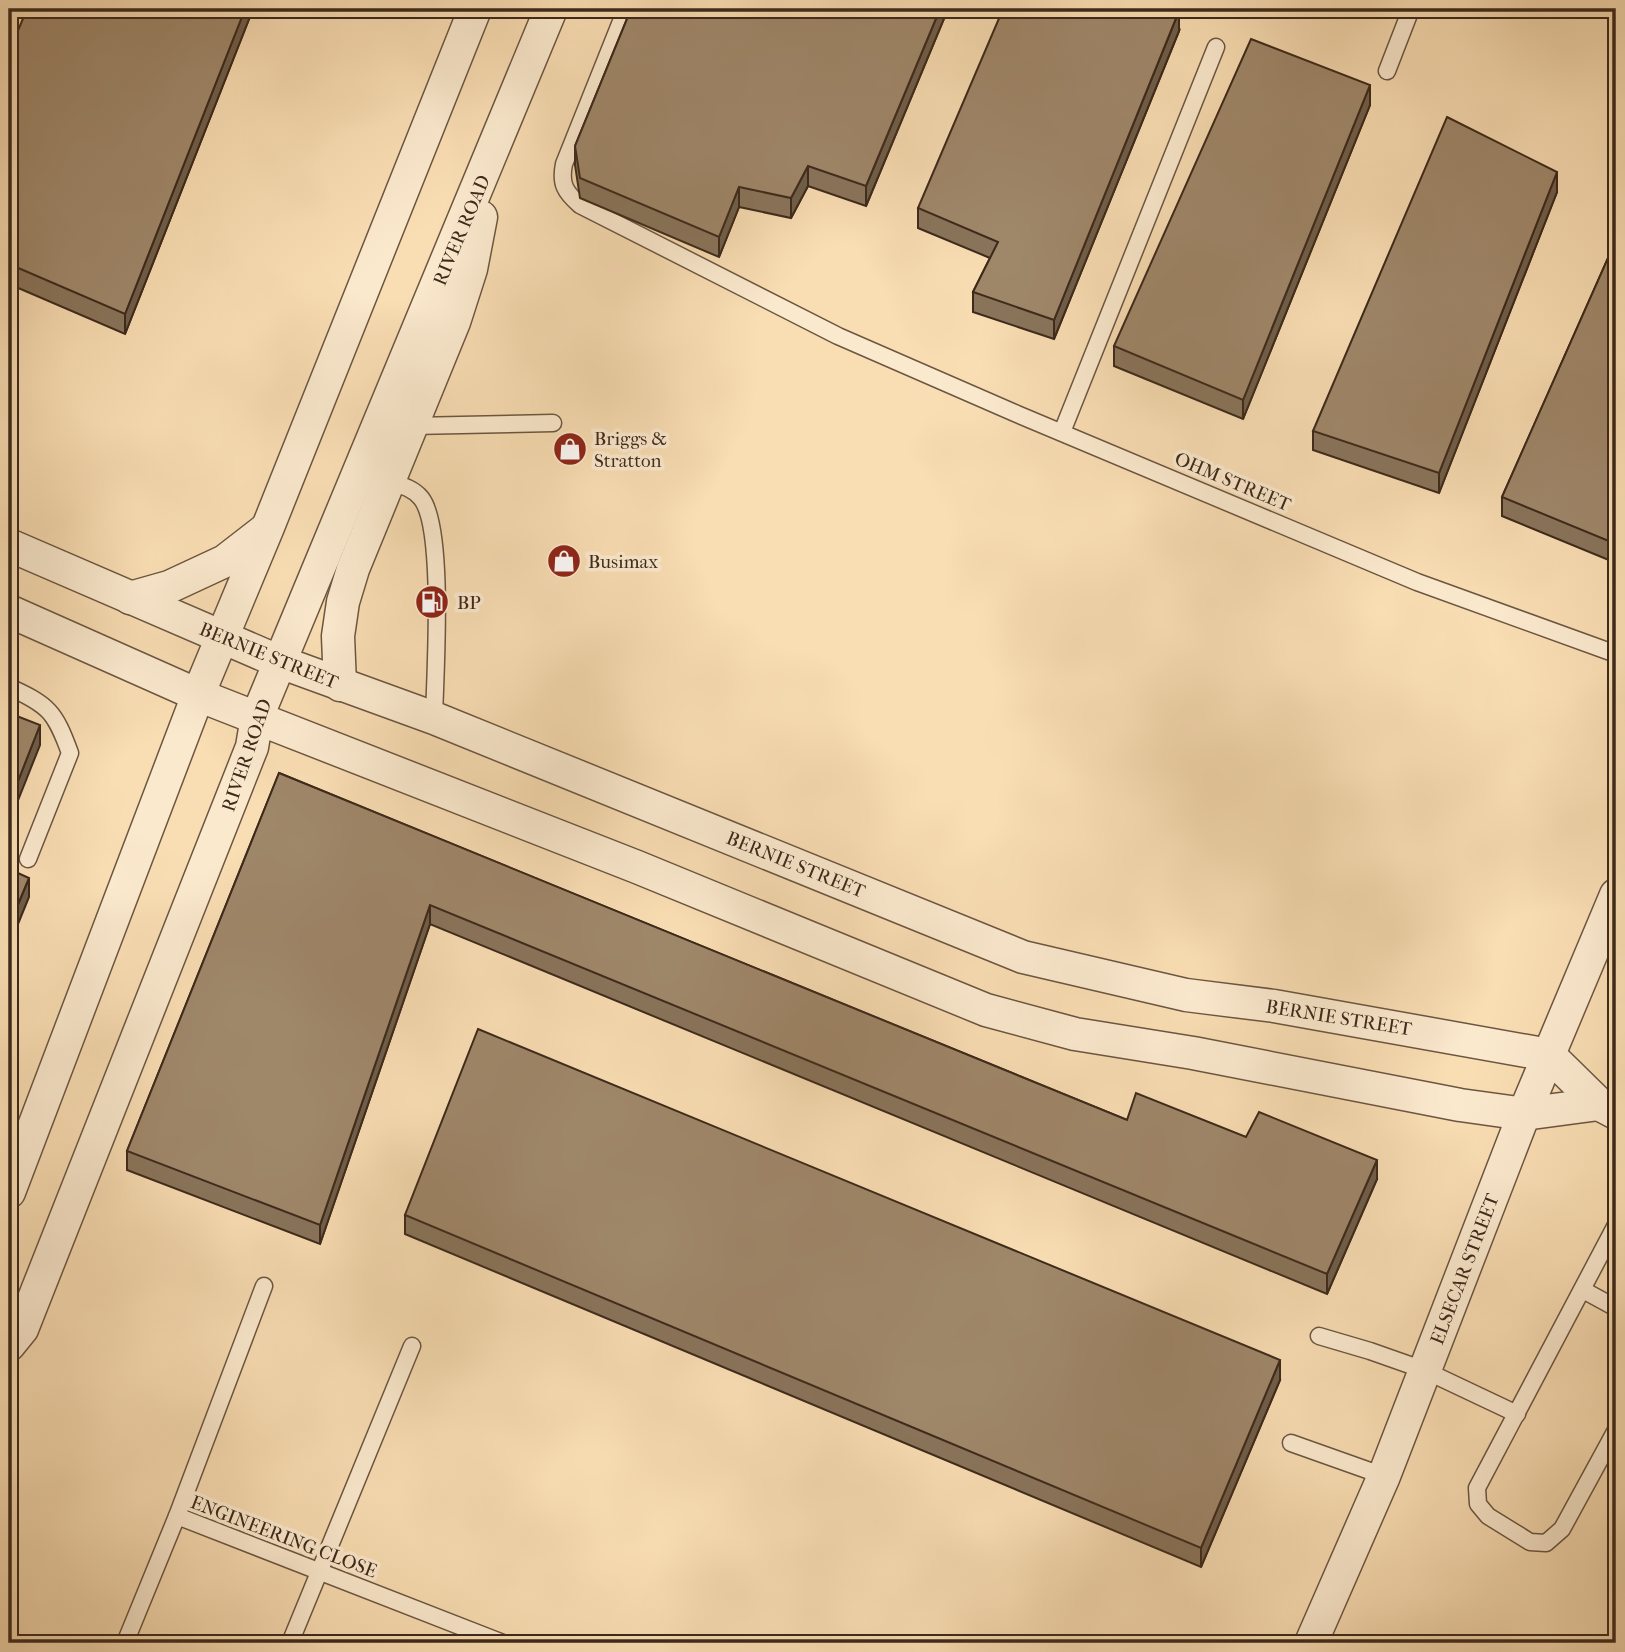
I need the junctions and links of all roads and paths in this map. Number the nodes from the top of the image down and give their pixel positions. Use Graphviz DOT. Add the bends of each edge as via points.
graph roads {
  1 [pos="475,9"];
  2 [pos="551,9"];
  3 [pos="626,9"];
  4 [pos="1412,9"];
  5 [pos="1216,47"];
  6 [pos="1387,71"];
  7 [pos="486,170"];
  8 [pos="552,423"];
  9 [pos="412,426"];
  10 [pos="1062,432"];
  11 [pos="388,481"];
  12 [pos="268,527"];
  13 [pos="9,545"];
  14 [pos="130,598"];
  15 [pos="9,611"];
  16 [pos="222,637"];
  17 [pos="1616,654"];
  18 [pos="280,662"];
  19 [pos="340,685"];
  20 [pos="9,687"];
  21 [pos="198,695"];
  22 [pos="257,717"];
  23 [pos="434,718"];
  24 [pos="28,859"];
  25 [pos="1614,908"];
  26 [pos="1549,1055"];
  27 [pos="1607,1108"];
  28 [pos="1524,1114"];
  29 [pos="9,1192"];
  30 [pos="1616,1225"];
  31 [pos="264,1286"];
  32 [pos="1583,1290"];
  33 [pos="1616,1308"];
  34 [pos="1319,1336"];
  35 [pos="9,1345"];
  36 [pos="412,1346"];
  37 [pos="1424,1370"];
  38 [pos="1517,1414"];
  39 [pos="1616,1430"];
  40 [pos="1291,1443"];
  41 [pos="1384,1476"];
  42 [pos="177,1516"];
  43 [pos="321,1572"];
  44 [pos="125,1643"];
  45 [pos="290,1643"];
  46 [pos="503,1643"];
  47 [pos="1311,1643"];
  1 -- 12 [label="street"];
  2 -- 7 [label="street, RIVER ROAD"];
  3 -- 10 [label="lane, OHM STREET" via="564,164 561,180 567,193 580,205 838,336"];
  4 -- 6 [label="lane"];
  5 -- 10 [label="lane"];
  7 -- 9 [label="street" via="471,269"];
  7 -- 18 [label="street, RIVER ROAD"];
  8 -- 9 [label="lane"];
  9 -- 11 [label="street"];
  10 -- 17 [label="lane, OHM STREET" via="1417,582"];
  11 -- 19 [label="street" via="343,602 338,636"];
  11 -- 23 [label="lane" via="407,487 422,499 430,517 436,548"];
  12 -- 14 [label="street" via="225,561 169,587"];
  12 -- 16 [label="street"];
  13 -- 14 [label="street, BERNIE STREET"];
  14 -- 16 [label="street, BERNIE STREET"];
  15 -- 21 [label="street"];
  16 -- 18 [label="street, BERNIE STREET"];
  16 -- 21 [label="street"];
  18 -- 19 [label="street, BERNIE STREET"];
  18 -- 22 [label="street, RIVER ROAD"];
  19 -- 23 [label="street, BERNIE STREET"];
  20 -- 24 [label="lane" via="37,699 52,713 70,753"];
  21 -- 22 [label="street"];
  21 -- 29 [label="street"];
  22 -- 28 [label="street" via="986,1010 1075,1034"];
  22 -- 35 [label="street, RIVER ROAD" via="252,747 33,1304"];
  23 -- 26 [label="street, BERNIE STREET" via="1038,962 1186,995"];
  25 -- 26 [label="street, ELSECAR STREET"];
  26 -- 27 [label="street"];
  26 -- 28 [label="street, ELSECAR STREET"];
  27 -- 28 [label="street"];
  28 -- 37 [label="street, ELSECAR STREET"];
  30 -- 32 [label="lane"];
  31 -- 42 [label="lane"];
  32 -- 33 [label="lane"];
  32 -- 38 [label="lane"];
  34 -- 37 [label="lane"];
  36 -- 43 [label="lane"];
  37 -- 38 [label="lane"];
  37 -- 41 [label="street, ELSECAR STREET"];
  38 -- 39 [label="lane" via="1477,1488 1478,1504 1488,1516 1530,1542 1546,1543 1562,1529"];
  40 -- 41 [label="lane"];
  41 -- 47 [label="street, ELSECAR STREET"];
  42 -- 43 [label="lane, ENGINEERING CLOSE"];
  42 -- 44 [label="lane, ENGINEERING CLOSE"];
  43 -- 45 [label="lane"];
  43 -- 46 [label="lane, ENGINEERING CLOSE"];
}
